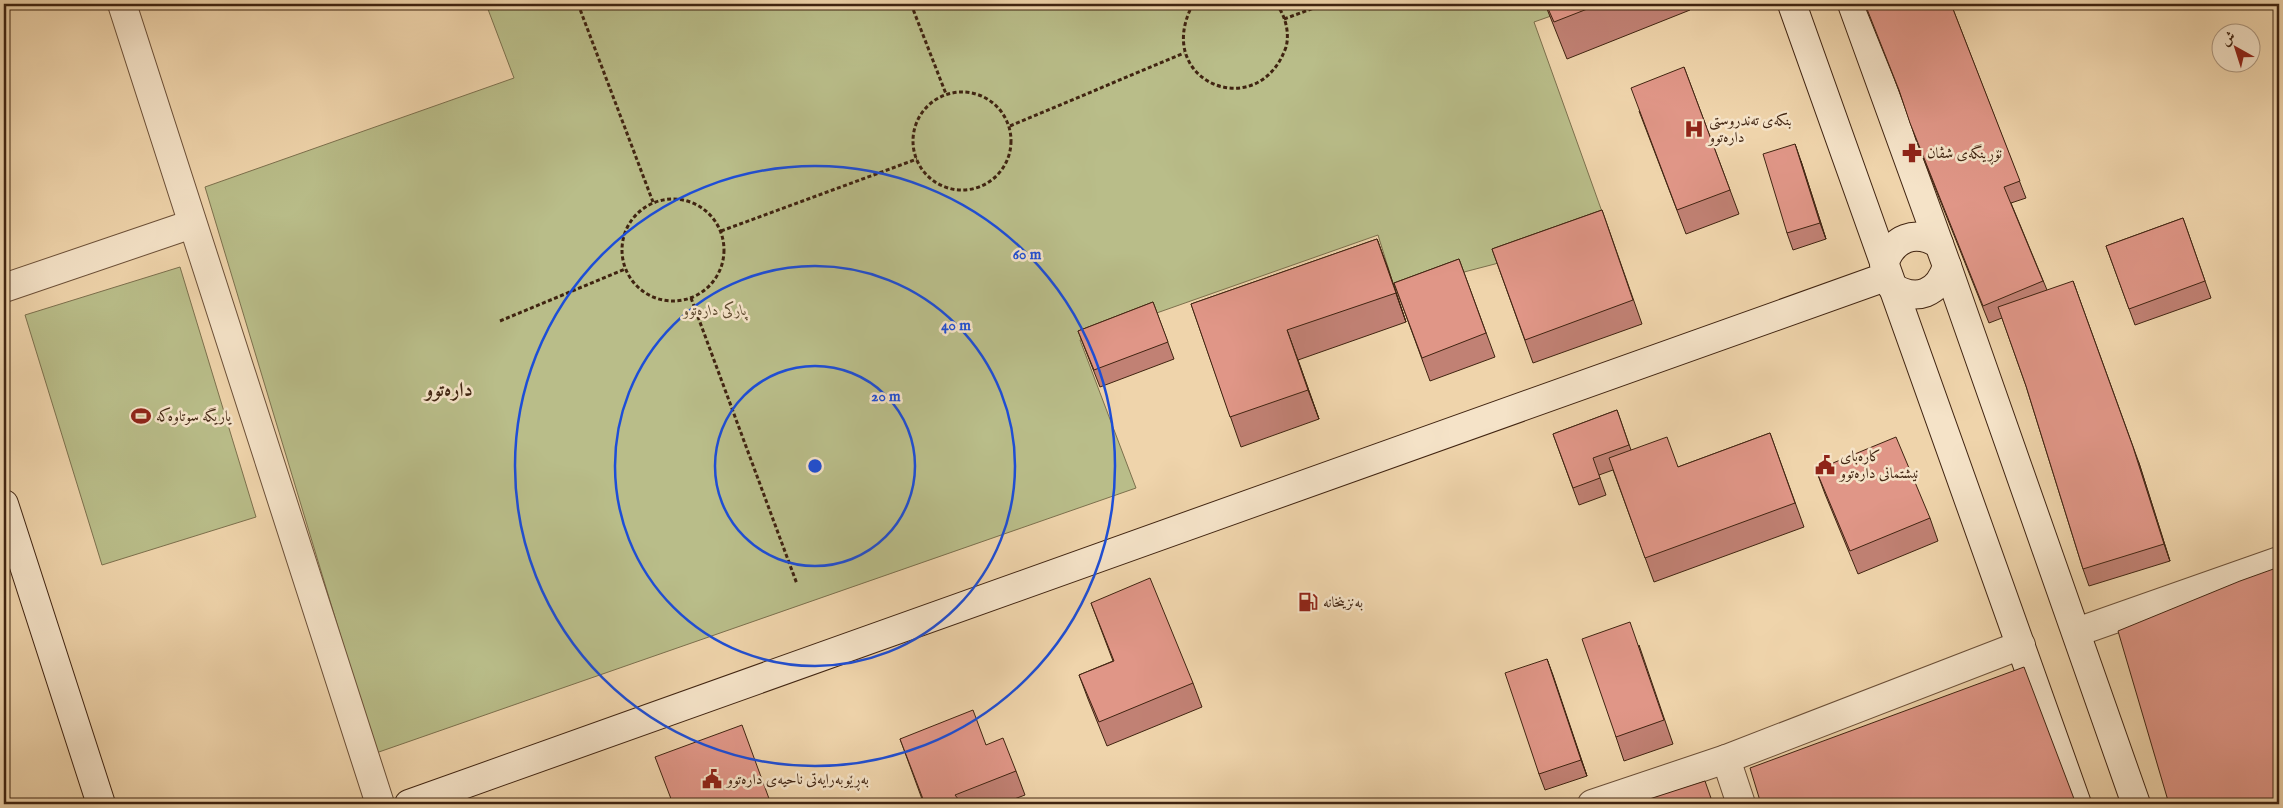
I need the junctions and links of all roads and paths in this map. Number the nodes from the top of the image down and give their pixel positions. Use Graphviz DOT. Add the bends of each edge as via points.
graph roads {
  1 [pos="122,4"];
  2 [pos="578,4"];
  3 [pos="911,4"];
  4 [pos="1193,4"];
  5 [pos="1276,4"];
  6 [pos="1325,4"];
  7 [pos="1792,4"];
  8 [pos="1852,4"];
  9 [pos="1284,19"];
  10 [pos="1184,52"];
  11 [pos="946,94"];
  12 [pos="1010,126"];
  13 [pos="917,159"];
  14 [pos="653,202"];
  15 [pos="192,224"];
  16 [pos="721,231"];
  17 [pos="1943,255"];
  18 [pos="625,269"];
  19 [pos="1888,276"];
  20 [pos="4,288"];
  21 [pos="691,298"];
  22 [pos="500,321"];
  23 [pos="4,504"];
  24 [pos="2279,561"];
  25 [pos="797,584"];
  26 [pos="2077,632"];
  27 [pos="2021,645"];
  28 [pos="1726,759"];
  29 [pos="101,804"];
  30 [pos="380,804"];
  31 [pos="409,804"];
  32 [pos="1592,804"];
  33 [pos="1741,804"];
  34 [pos="2078,804"];
  35 [pos="2136,804"];
  1 -- 15 [label="street"];
  2 -- 14 [label="path"];
  3 -- 11 [label="path"];
  4 -- 10 [label="path" via="1183,27"];
  5 -- 9 [label="path"];
  6 -- 9 [label="path"];
  7 -- 19 [label="street"];
  8 -- 17 [label="street"];
  9 -- 10 [label="path" via="1287,43 1281,60 1271,74 1256,84 1222,87 1206,80 1192,68"];
  10 -- 12 [label="path"];
  11 -- 12 [label="path" via="961,91 991,100 1003,112"];
  11 -- 13 [label="path" via="931,103 920,116 914,131 913,148"];
  12 -- 13 [label="path" via="1009,157 996,177 976,189 958,190 942,186 928,177"];
  13 -- 16 [label="path"];
  14 -- 16 [label="path" via="669,198 700,206"];
  14 -- 18 [label="path" via="638,212 627,226 621,243"];
  15 -- 20 [label="street"];
  15 -- 30 [label="street"];
  16 -- 21 [label="path" via="723,263 706,290"];
  17 -- 19 [label="street" via="1938,285 1925,293 1910,295"];
  17 -- 19 [label="street" via="1921,236 1905,238 1893,246"];
  17 -- 26 [label="street"];
  18 -- 21 [label="path" via="640,290 656,299 674,302"];
  18 -- 22 [label="path"];
  19 -- 27 [label="street"];
  19 -- 31 [label="street"];
  21 -- 25 [label="path"];
  23 -- 29 [label="street"];
  24 -- 26 [label="street"];
  26 -- 35 [label="street"];
  27 -- 28 [label="street"];
  27 -- 34 [label="street"];
  28 -- 32 [label="street"];
  28 -- 33 [label="street"];
}
